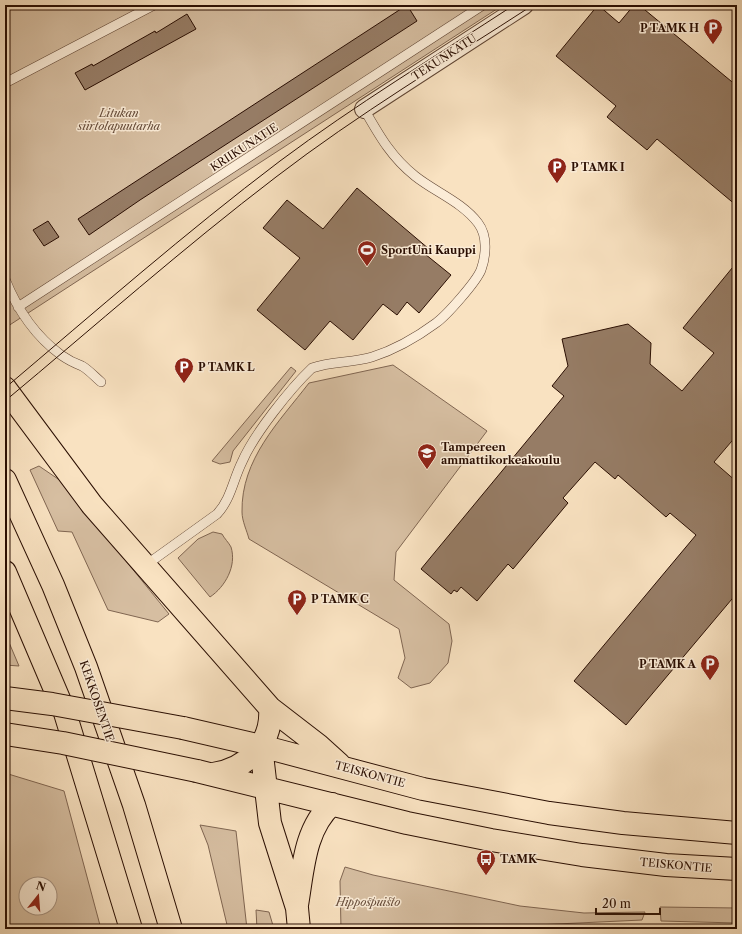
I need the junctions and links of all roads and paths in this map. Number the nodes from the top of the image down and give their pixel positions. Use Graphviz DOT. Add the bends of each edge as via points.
graph roads {
  1 [pos="154,5"];
  2 [pos="483,5"];
  3 [pos="524,5"];
  4 [pos="5,83"];
  5 [pos="364,109"];
  6 [pos="5,279"];
  7 [pos="18,307"];
  8 [pos="101,382"];
  9 [pos="5,388"];
  10 [pos="5,480"];
  11 [pos="146,566"];
  12 [pos="5,572"];
  13 [pos="5,698"];
  14 [pos="270,708"];
  15 [pos="5,734"];
  16 [pos="261,746"];
  17 [pos="341,766"];
  18 [pos="203,773"];
  19 [pos="265,788"];
  20 [pos="332,804"];
  21 [pos="737,833"];
  22 [pos="737,869"];
  23 [pos="297,908"];
  24 [pos="126,918"];
  25 [pos="131,929"];
  26 [pos="171,929"];
  27 [pos="299,929"];
  28 [pos="627,929"];
  29 [pos="654,929"];
  1 -- 4 [label="lane"];
  2 -- 7 [label="lane, KRIIKUNATIE"];
  3 -- 5 [label="street, TEKUNKATU"];
  5 -- 11 [label="lane" via="370,123 398,162 448,197 479,223 485,240 481,271 437,322 394,349 371,358 312,368 264,426 242,461 226,504 217,514"];
  6 -- 7 [label="lane"];
  7 -- 8 [label="lane" via="35,332 59,353"];
  9 -- 11 [label="highway" via="92,505"];
  10 -- 26 [label="highway, KEKKOSENTIE" via="53,585 86,667 134,805"];
  11 -- 14 [label="highway"];
  12 -- 24 [label="highway" via="64,713"];
  13 -- 16 [label="highway, TEISKONTIE, bridge" via="184,728"];
  14 -- 16 [label="highway" via="267,732"];
  14 -- 17 [label="highway"];
  15 -- 18 [label="highway, TEISKONTIE, bridge" via="63,743"];
  16 -- 17 [label="highway, TEISKONTIE"];
  16 -- 18 [label="highway" via="252,758 226,772"];
  16 -- 19 [label="highway"];
  17 -- 21 [label="highway, TEISKONTIE" via="424,789 549,813 623,823"];
  18 -- 19 [label="highway, TEISKONTIE"];
  19 -- 20 [label="highway, TEISKONTIE"];
  19 -- 23 [label="highway" via="270,823"];
  20 -- 22 [label="highway, TEISKONTIE" via="407,823 582,856"];
  20 -- 23 [label="highway" via="320,817 309,841"];
  23 -- 27 [label="highway"];
  24 -- 25 [label="highway"];
  28 -- 29 [label="lane"];
}
